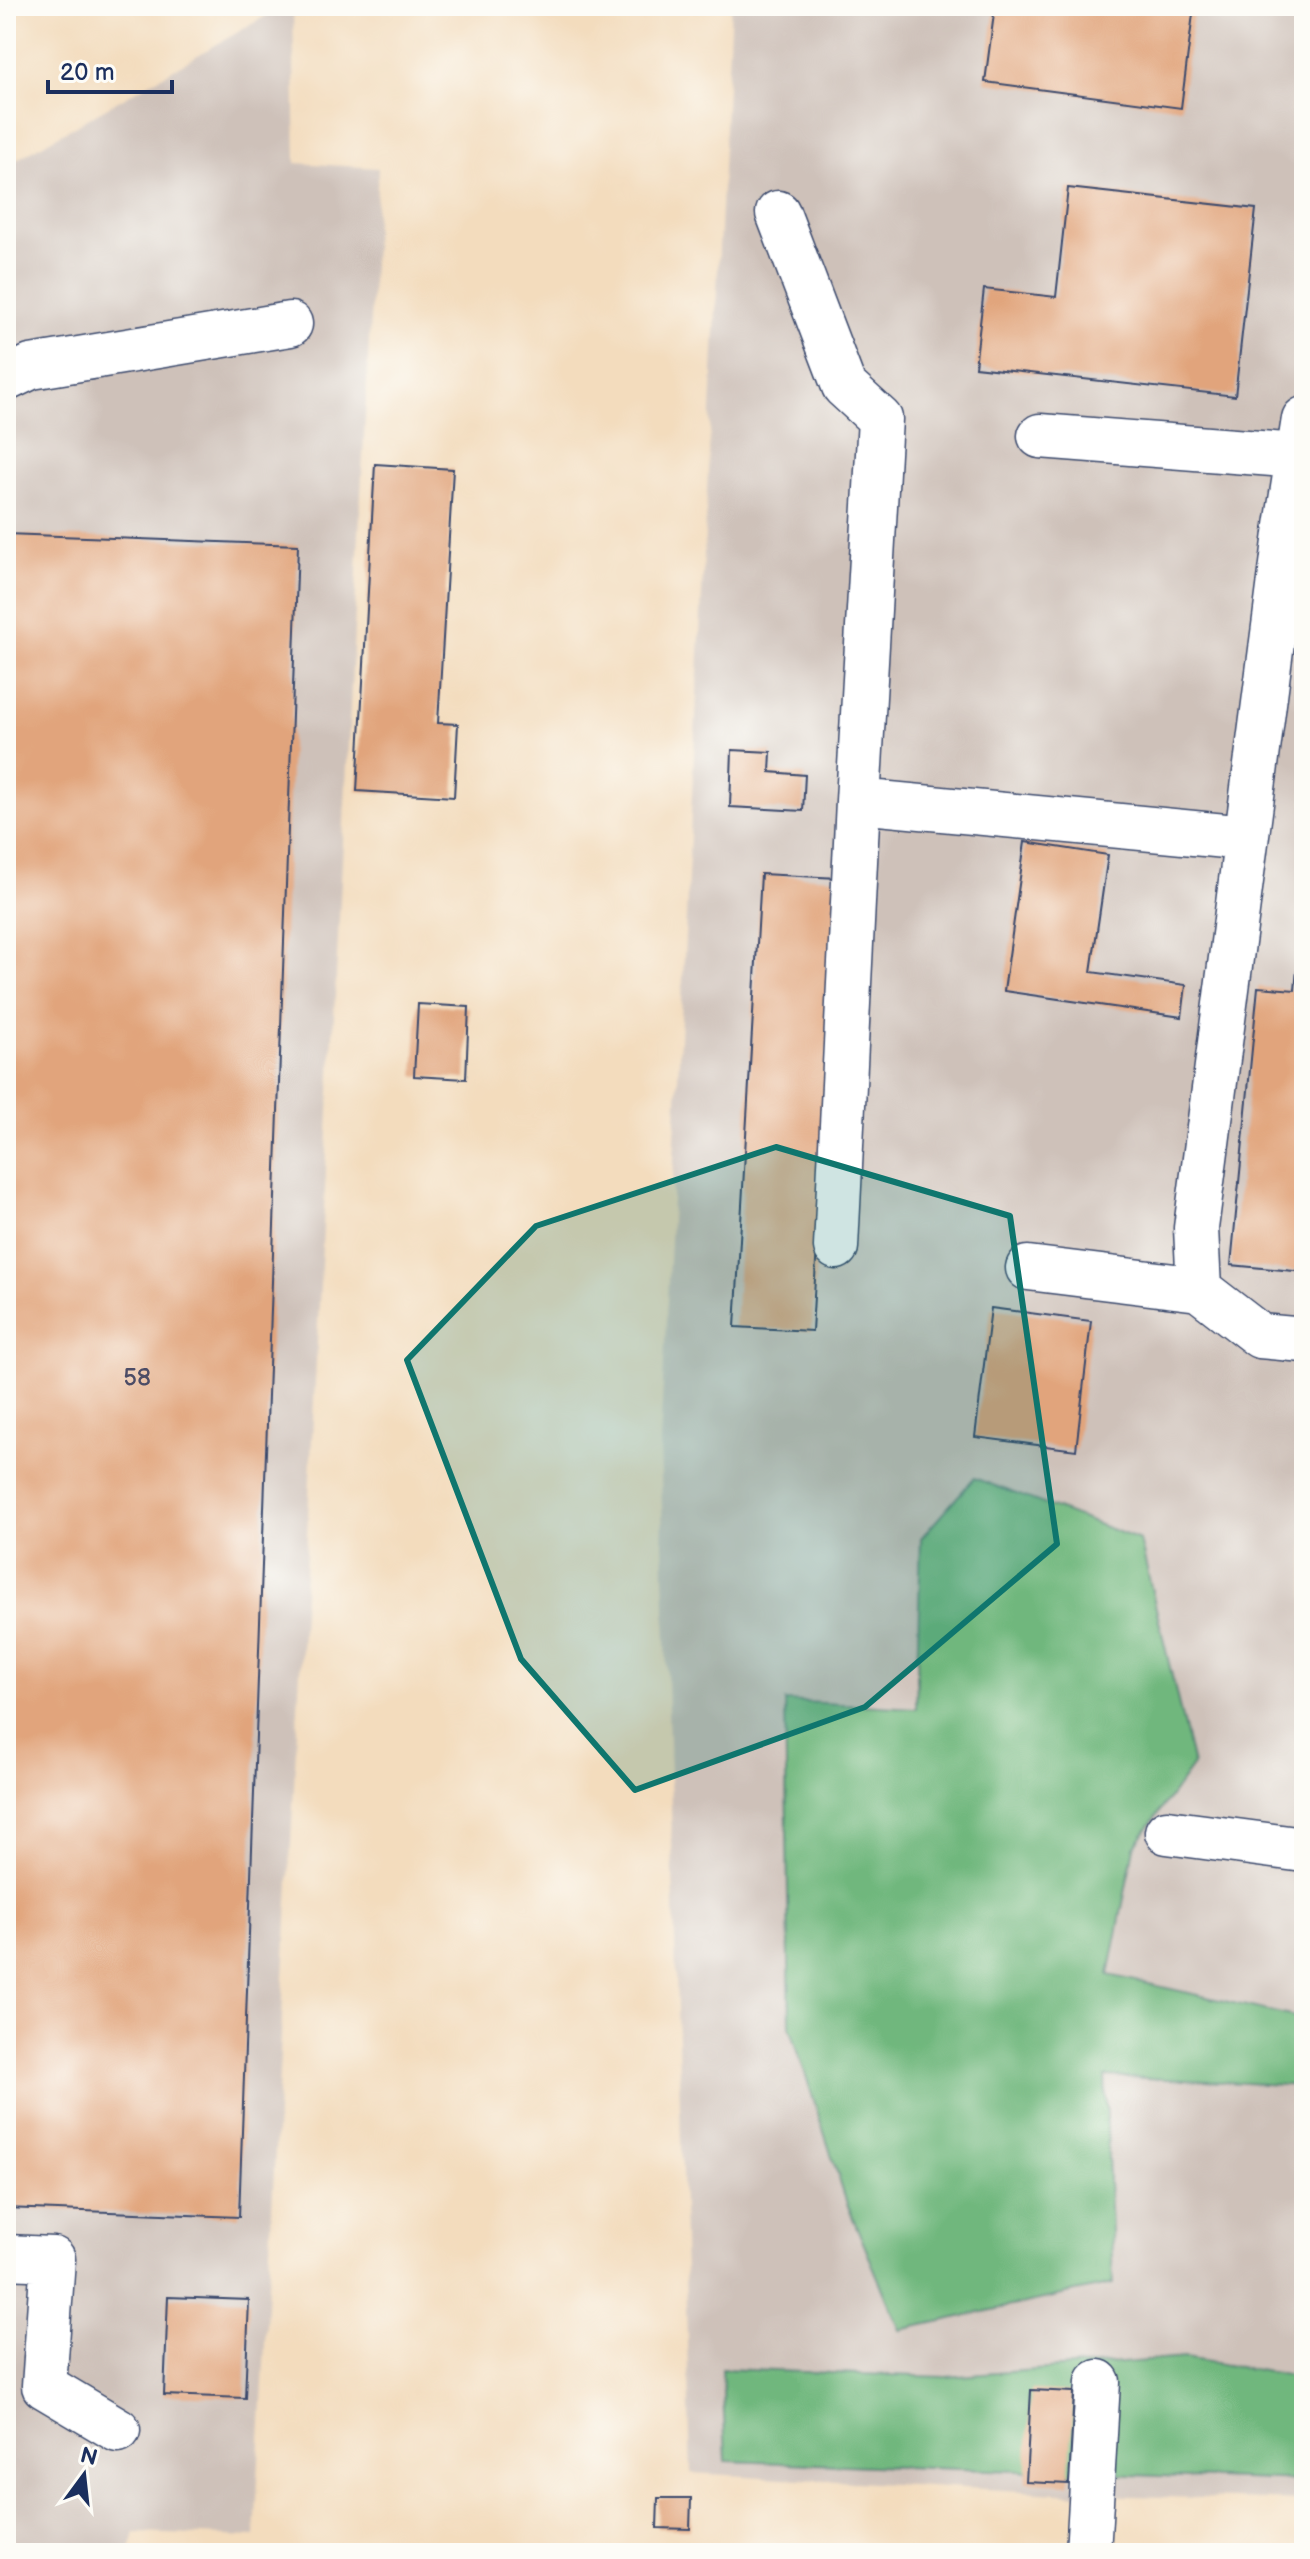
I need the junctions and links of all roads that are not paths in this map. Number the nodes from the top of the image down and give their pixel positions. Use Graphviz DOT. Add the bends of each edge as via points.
graph roads {
  1 [pos="778,213"];
  2 [pos="290,324"];
  3 [pos="6,379"];
  4 [pos="1040,436"];
  5 [pos="1301,438"];
  6 [pos="1296,526"];
  7 [pos="858,801"];
  8 [pos="1246,838"];
  9 [pos="836,1247"];
  10 [pos="1028,1268"];
  11 [pos="1199,1289"];
  12 [pos="1304,1340"];
  13 [pos="1167,1832"];
  14 [pos="1304,1850"];
  15 [pos="6,2257"];
  16 [pos="1098,2382"];
  17 [pos="118,2430"];
  18 [pos="1088,2553"];
  1 -- 7 [label="lane" via="844,386 880,419"];
  2 -- 3 [label="lane" via="31,367"];
  4 -- 5 [label="lane"];
  5 -- 6 [label="lane"];
  6 -- 8 [label="lane"];
  7 -- 8 [label="lane"];
  7 -- 9 [label="lane"];
  8 -- 11 [label="lane" via="1196,1228"];
  10 -- 11 [label="lane"];
  11 -- 12 [label="lane" via="1260,1336"];
  13 -- 14 [label="lane"];
  15 -- 17 [label="lane" via="53,2259 44,2386"];
  16 -- 18 [label="lane"];
}
